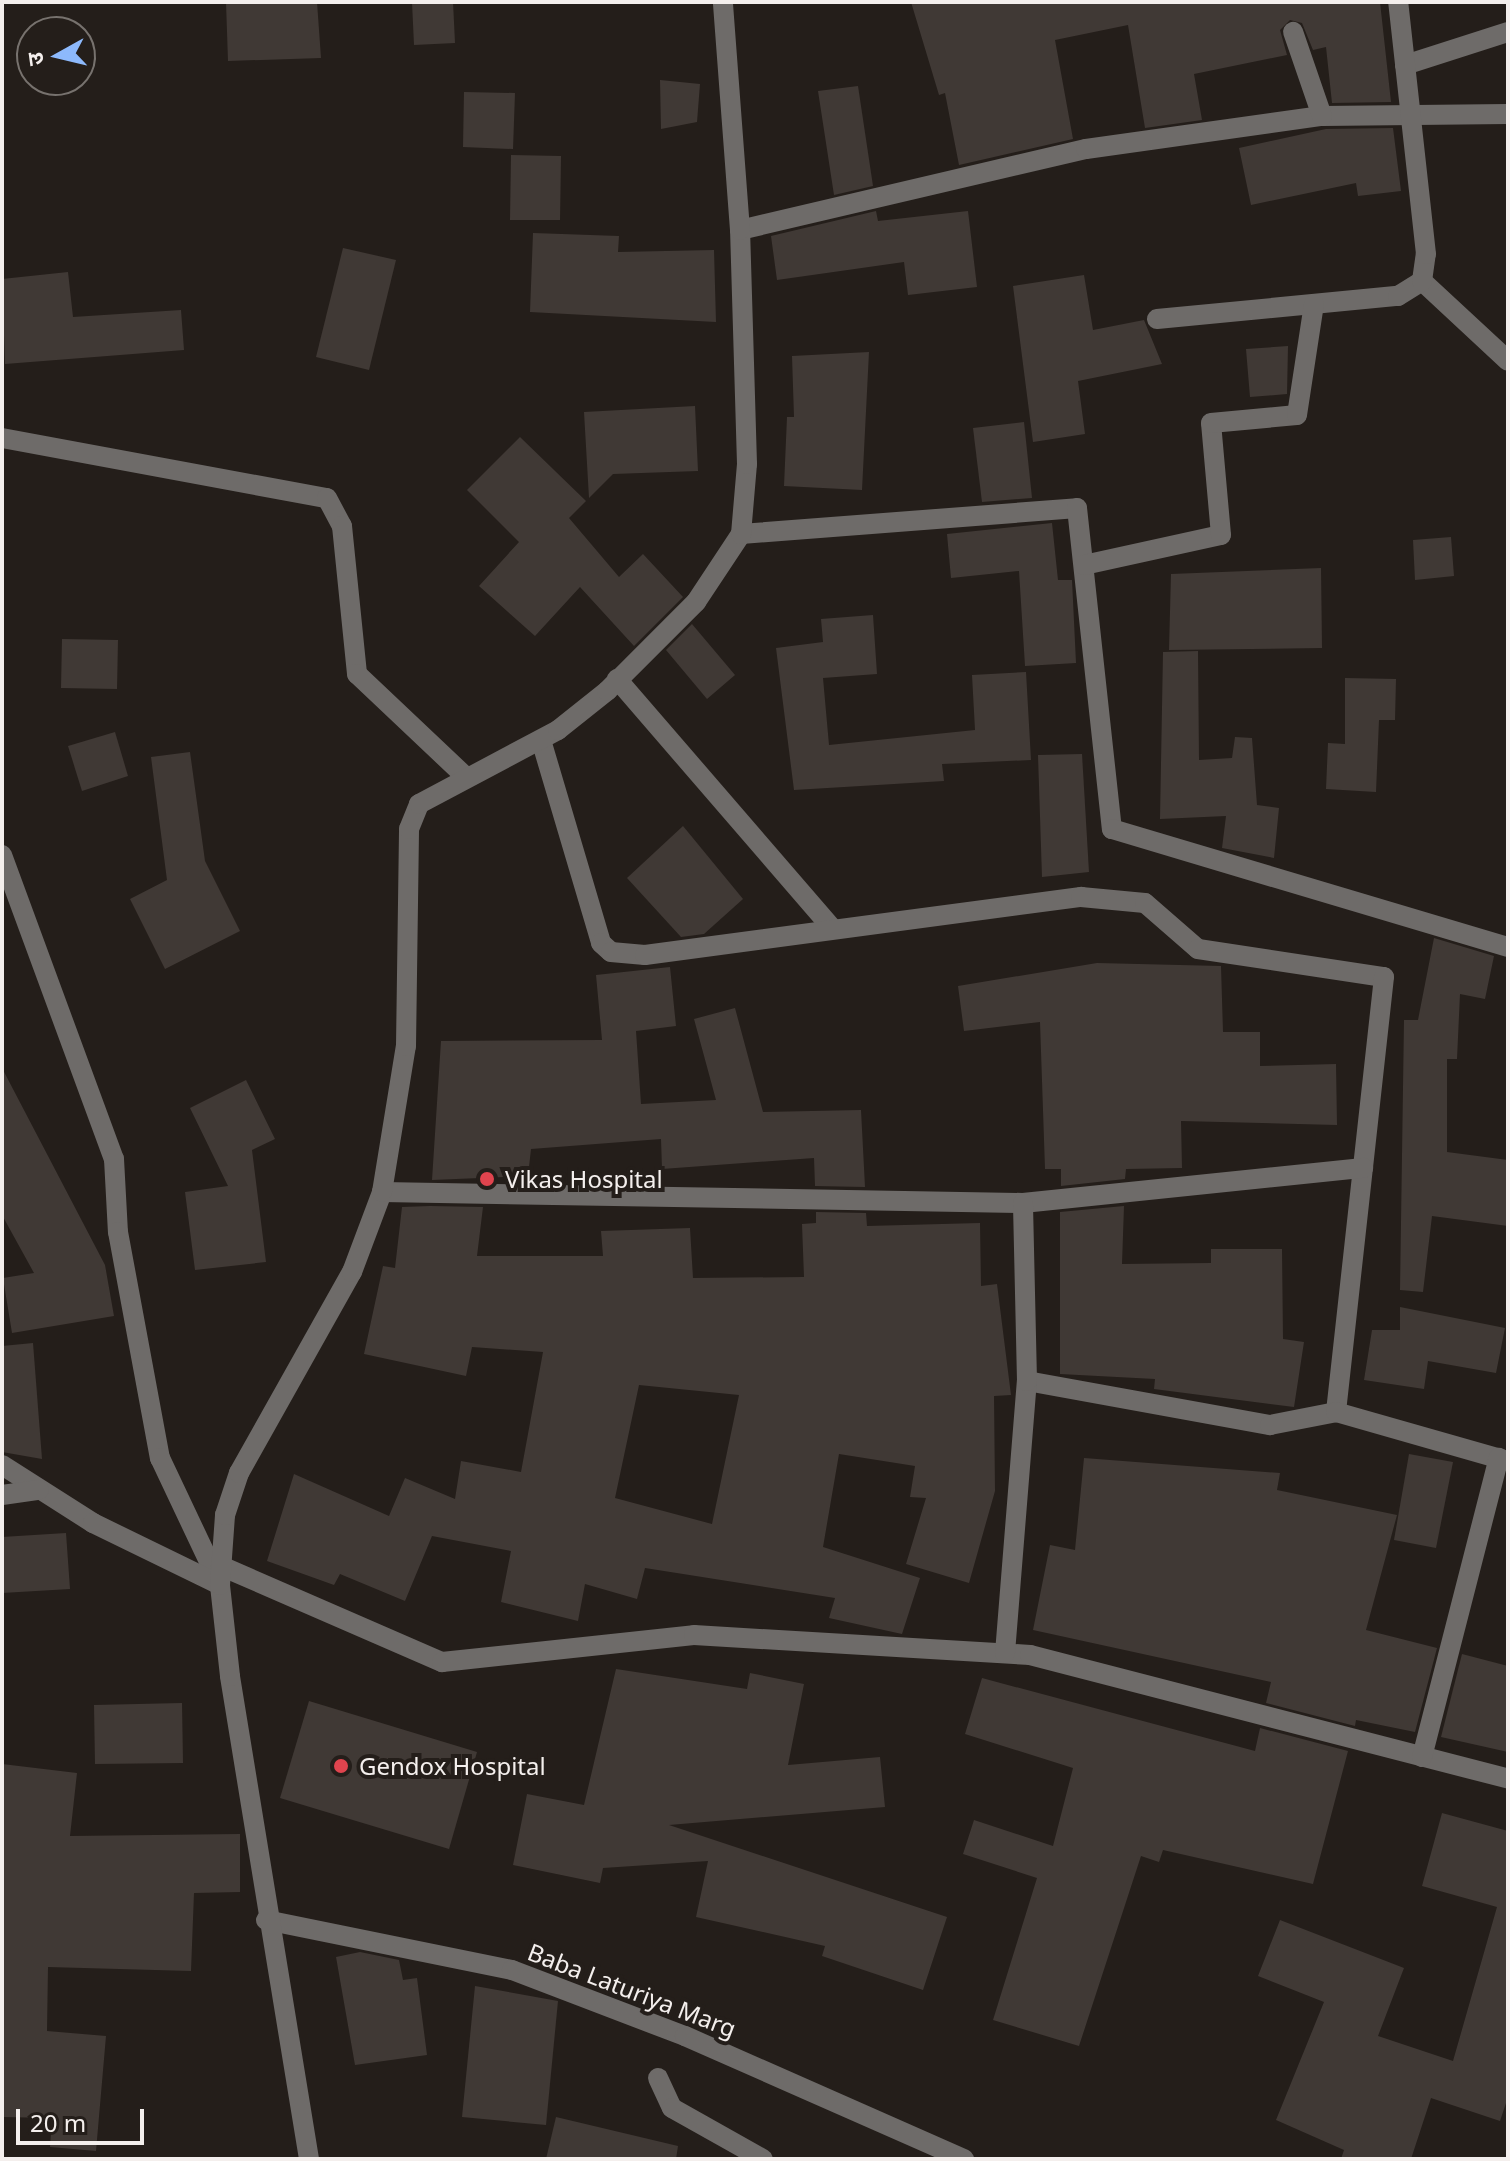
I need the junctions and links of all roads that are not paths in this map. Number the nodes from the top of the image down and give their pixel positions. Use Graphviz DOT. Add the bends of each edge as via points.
graph roads {
  1 [pos="723,2"];
  2 [pos="1398,2"];
  3 [pos="1293,32"];
  4 [pos="1508,32"];
  5 [pos="1405,65"];
  6 [pos="1411,114"];
  7 [pos="1508,114"];
  8 [pos="1322,116"];
  9 [pos="740,230"];
  10 [pos="1422,281"];
  11 [pos="1314,304"];
  12 [pos="1157,319"];
  13 [pos="1508,361"];
  14 [pos="2,438"];
  15 [pos="741,534"];
  16 [pos="1084,565"];
  17 [pos="617,679"];
  18 [pos="541,740"];
  19 [pos="467,778"];
  20 [pos="2,855"];
  21 [pos="831,927"];
  22 [pos="1508,947"];
  23 [pos="1363,1168"];
  24 [pos="382,1192"];
  25 [pos="1023,1203"];
  26 [pos="1027,1381"];
  27 [pos="1336,1412"];
  28 [pos="1504,1460"];
  29 [pos="2,1465"];
  30 [pos="39,1490"];
  31 [pos="2,1495"];
  32 [pos="220,1575"];
  33 [pos="1005,1653"];
  34 [pos="1422,1757"];
  35 [pos="1508,1779"];
  36 [pos="266,1920"];
  37 [pos="658,2078"];
  38 [pos="309,2159"];
  39 [pos="763,2159"];
  40 [pos="964,2159"];
  1 -- 9 [label="street"];
  2 -- 5 [label="street"];
  3 -- 8 [label="street"];
  4 -- 5 [label="street"];
  5 -- 6 [label="street"];
  6 -- 7 [label="street"];
  6 -- 8 [label="street"];
  6 -- 10 [label="street" via="1426,254"];
  8 -- 9 [label="street" via="1086,149"];
  9 -- 15 [label="street" via="747,464"];
  10 -- 11 [label="street" via="1398,296"];
  10 -- 13 [label="street"];
  11 -- 12 [label="street"];
  11 -- 16 [label="street" via="1297,415 1211,423 1221,535"];
  14 -- 19 [label="street" via="327,498 342,526 357,674"];
  15 -- 16 [label="street" via="1077,508"];
  15 -- 17 [label="street" via="696,602"];
  16 -- 22 [label="street" via="1112,829"];
  17 -- 18 [label="street"];
  17 -- 21 [label="street"];
  18 -- 19 [label="street"];
  18 -- 21 [label="street" via="601,943 611,952 645,955"];
  19 -- 24 [label="street" via="419,804 409,829 406,1046"];
  20 -- 32 [label="street" via="114,1159 118,1232 160,1458"];
  21 -- 23 [label="street" via="1081,897 1145,903 1198,949 1384,977"];
  23 -- 25 [label="street"];
  23 -- 27 [label="street"];
  24 -- 25 [label="street"];
  24 -- 32 [label="street" via="352,1272 239,1473 225,1515"];
  25 -- 26 [label="street"];
  26 -- 27 [label="street" via="1270,1425"];
  26 -- 33 [label="street"];
  27 -- 28 [label="street"];
  28 -- 34 [label="street"];
  29 -- 30 [label="street"];
  30 -- 31 [label="street"];
  30 -- 32 [label="street"];
  32 -- 33 [label="street" via="442,1662 694,1635"];
  32 -- 36 [label="street"];
  33 -- 34 [label="street"];
  34 -- 35 [label="street"];
  36 -- 38 [label="street"];
  36 -- 40 [label="street, Baba Laturiya Marg" via="512,1970 685,2036"];
  37 -- 39 [label="street" via="672,2108"];
}
